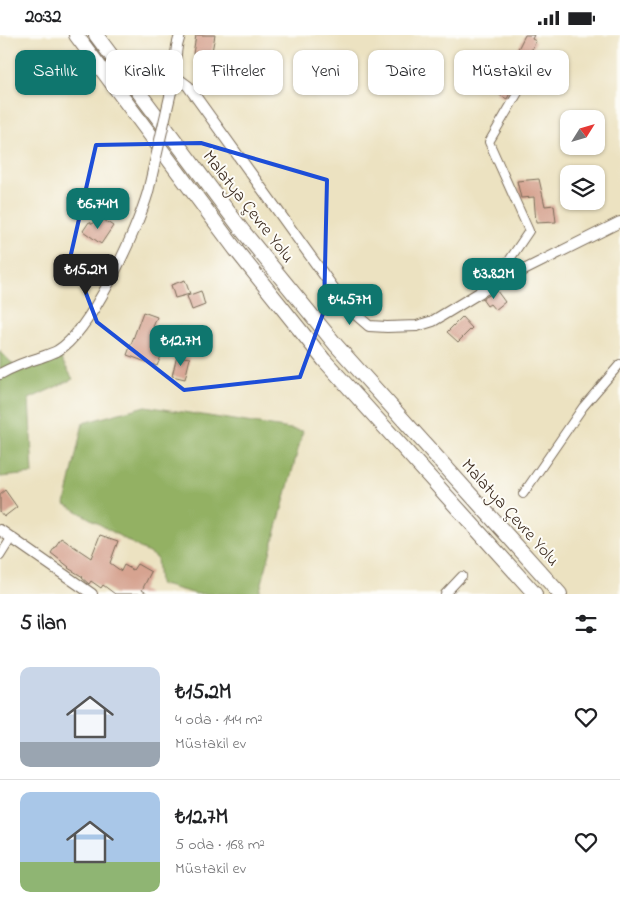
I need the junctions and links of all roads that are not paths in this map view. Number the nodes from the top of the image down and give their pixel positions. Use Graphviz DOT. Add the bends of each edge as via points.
graph roads {
  1 [pos="76,35"];
  2 [pos="96,35"];
  3 [pos="180,35"];
  4 [pos="176,50"];
  5 [pos="183,82"];
  6 [pos="169,95"];
  7 [pos="516,95"];
  8 [pos="620,223"];
  9 [pos="475,295"];
  10 [pos="620,364"];
  11 [pos="0,374"];
  12 [pos="523,493"];
  13 [pos="0,530"];
  14 [pos="12,537"];
  15 [pos="0,556"];
  16 [pos="462,576"];
  17 [pos="92,594"];
  18 [pos="445,594"];
  19 [pos="535,594"];
  20 [pos="560,594"];
  1 -- 19 [label="highway, Malatya Çevre Yolu" via="236,250 324,360"];
  2 -- 20 [label="highway, Malatya Çevre Yolu" via="242,230 336,345"];
  3 -- 4 [label="street"];
  5 -- 9 [label="street" via="348,307 369,326 417,326 434,321"];
  6 -- 11 [label="street, bridge" via="143,209 115,273 76,336 57,351"];
  7 -- 9 [label="street" via="489,141 529,231 508,262"];
  8 -- 9 [label="street"];
  10 -- 12 [label="street" via="583,407"];
  13 -- 14 [label="street"];
  14 -- 15 [label="street"];
  14 -- 17 [label="street"];
  16 -- 18 [label="street"];
}
